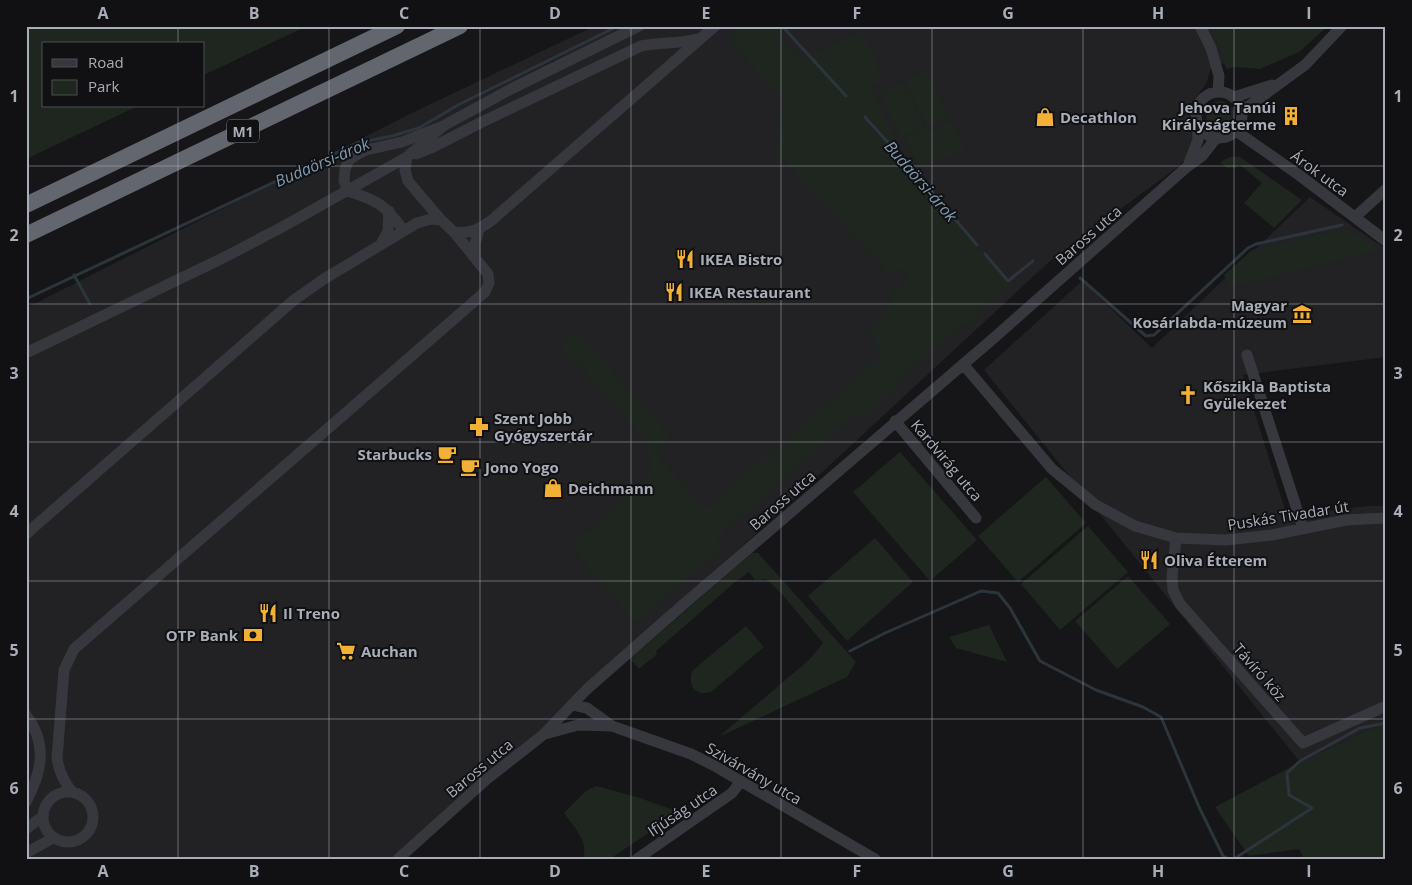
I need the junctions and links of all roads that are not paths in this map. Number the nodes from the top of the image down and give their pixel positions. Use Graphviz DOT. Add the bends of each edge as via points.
graph roads {
  1 [pos="397,26"];
  2 [pos="460,26"];
  3 [pos="639,26"];
  4 [pos="715,26"];
  5 [pos="1200,26"];
  6 [pos="1342,26"];
  7 [pos="700,38"];
  8 [pos="1281,82"];
  9 [pos="1218,92"];
  10 [pos="1234,97"];
  11 [pos="1242,111"];
  12 [pos="1197,121"];
  13 [pos="443,126"];
  14 [pos="1236,131"];
  15 [pos="1216,138"];
  16 [pos="407,157"];
  17 [pos="1188,166"];
  18 [pos="1386,189"];
  19 [pos="348,191"];
  20 [pos="26,205"];
  21 [pos="389,211"];
  22 [pos="1355,217"];
  23 [pos="441,220"];
  24 [pos="479,229"];
  25 [pos="404,231"];
  26 [pos="454,232"];
  27 [pos="26,235"];
  28 [pos="1386,241"];
  29 [pos="382,244"];
  30 [pos="475,257"];
  31 [pos="26,353"];
  32 [pos="1247,355"];
  33 [pos="963,364"];
  34 [pos="895,422"];
  35 [pos="976,518"];
  36 [pos="1386,518"];
  37 [pos="1303,528"];
  38 [pos="26,534"];
  39 [pos="1176,538"];
  40 [pos="573,704"];
  41 [pos="1386,706"];
  42 [pos="26,715"];
  43 [pos="612,726"];
  44 [pos="543,735"];
  45 [pos="740,781"];
  46 [pos="72,792"];
  47 [pos="26,802"];
  48 [pos="43,816"];
  49 [pos="26,829"];
  50 [pos="53,838"];
  51 [pos="26,853"];
  52 [pos="398,859"];
  53 [pos="636,859"];
  54 [pos="875,859"];
  1 -- 20 [label="highway, M1"];
  2 -- 27 [label="highway, M1"];
  3 -- 13 [label="street"];
  4 -- 7 [label="street"];
  5 -- 9 [label="street" via="1220,76"];
  6 -- 8 [label="street" via="1305,65"];
  7 -- 16 [label="street" via="641,46"];
  7 -- 24 [label="street"];
  8 -- 10 [label="street"];
  8 -- 11 [label="street"];
  9 -- 10 [label="street"];
  9 -- 12 [label="street" via="1202,100 1196,111"];
  10 -- 11 [label="street"];
  11 -- 14 [label="street"];
  12 -- 15 [label="street" via="1207,135"];
  12 -- 17 [label="street, Baross utca" via="1198,140"];
  13 -- 16 [label="street"];
  13 -- 19 [label="street" via="402,142 366,150 350,160 344,181"];
  14 -- 15 [label="street" via="1227,137"];
  14 -- 22 [label="street, Árok utca"];
  15 -- 17 [label="street, Baross utca" via="1202,156"];
  16 -- 19 [label="street"];
  16 -- 23 [label="street" via="405,170 408,181"];
  17 -- 33 [label="street, Baross utca"];
  18 -- 22 [label="street"];
  19 -- 21 [label="street" via="379,202"];
  19 -- 31 [label="street" via="235,252"];
  21 -- 25 [label="street"];
  21 -- 29 [label="street" via="388,231"];
  22 -- 28 [label="street, Árok utca"];
  23 -- 25 [label="street" via="425,220"];
  23 -- 26 [label="street"];
  24 -- 26 [label="street" via="468,233"];
  24 -- 30 [label="street" via="474,244"];
  25 -- 29 [label="street"];
  26 -- 30 [label="street"];
  29 -- 38 [label="street" via="294,300"];
  30 -- 46 [label="street" via="488,274 485,292 74,649 64,670 57,758 63,780"];
  32 -- 37 [label="street"];
  33 -- 34 [label="street, Baross utca"];
  33 -- 39 [label="street, Puskás Tivadar út" via="1052,469 1096,505 1135,526"];
  34 -- 35 [label="street, Kardvirág utca"];
  34 -- 40 [label="street, Baross utca"];
  36 -- 37 [label="street, Puskás Tivadar út" via="1346,520"];
  37 -- 39 [label="street, Puskás Tivadar út" via="1226,540"];
  39 -- 41 [label="street, Távíró köz" via="1172,577 1173,590 1180,604 1303,743"];
  40 -- 43 [label="street, Szivárvány utca" via="586,708"];
  40 -- 44 [label="street, Baross utca"];
  42 -- 47 [label="street" via="36,731 41,752 38,778"];
  43 -- 44 [label="street, Szivárvány utca" via="578,725"];
  43 -- 45 [label="street, Szivárvány utca" via="691,754"];
  44 -- 52 [label="street, Baross utca" via="487,779"];
  45 -- 53 [label="street, Ifjúság utca" via="732,793"];
  45 -- 54 [label="street, Szivárvány utca"];
  46 -- 48 [label="street" via="52,798"];
  46 -- 50 [label="street" via="91,805 94,820 91,828 77,841 64,842"];
  48 -- 49 [label="street"];
  48 -- 50 [label="street" via="45,828"];
  50 -- 51 [label="street"];
}
